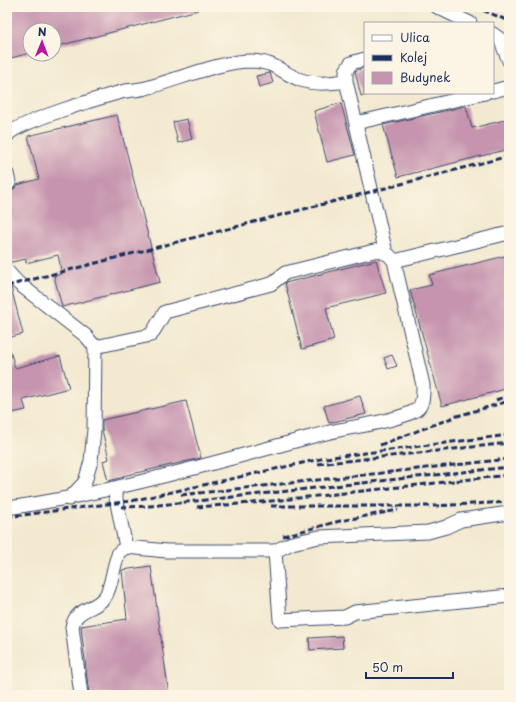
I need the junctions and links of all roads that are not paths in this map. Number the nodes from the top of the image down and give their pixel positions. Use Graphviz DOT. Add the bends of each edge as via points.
graph roads {
  1 [pos="437,7"];
  2 [pos="468,22"];
  3 [pos="494,35"];
  4 [pos="364,59"];
  5 [pos="509,61"];
  6 [pos="346,81"];
  7 [pos="509,88"];
  8 [pos="494,91"];
  9 [pos="481,94"];
  10 [pos="356,123"];
  11 [pos="7,136"];
  12 [pos="509,233"];
  13 [pos="390,257"];
  14 [pos="7,271"];
  15 [pos="95,348"];
  16 [pos="114,489"];
  17 [pos="70,499"];
  18 [pos="7,508"];
  19 [pos="509,513"];
  20 [pos="126,547"];
  21 [pos="274,551"];
  22 [pos="509,596"];
  23 [pos="81,695"];
  1 -- 2 [label="lane"];
  3 -- 5 [label="lane" via="500,39"];
  4 -- 6 [label="lane" via="351,63 346,71"];
  6 -- 10 [label="lane"];
  6 -- 11 [label="lane" via="318,83 301,80 279,67 264,62 230,63 143,89 125,91 39,118 9,132"];
  7 -- 8 [label="lane"];
  9 -- 10 [label="lane"];
  10 -- 13 [label="lane"];
  12 -- 13 [label="lane"];
  13 -- 15 [label="lane" via="378,250 285,273 271,284 165,312 151,334"];
  13 -- 16 [label="lane" via="423,385 423,397 418,409 406,415 322,434"];
  14 -- 15 [label="lane" via="18,283 86,336"];
  15 -- 17 [label="lane" via="91,461 85,482"];
  16 -- 17 [label="lane"];
  16 -- 20 [label="lane"];
  17 -- 18 [label="lane"];
  19 -- 21 [label="lane" via="462,520 428,532 319,537 292,543"];
  20 -- 21 [label="lane" via="167,551"];
  20 -- 23 [label="lane" via="116,558 106,595 98,604 74,618 72,627"];
  21 -- 22 [label="lane" via="280,620 345,617 355,612"];
}
